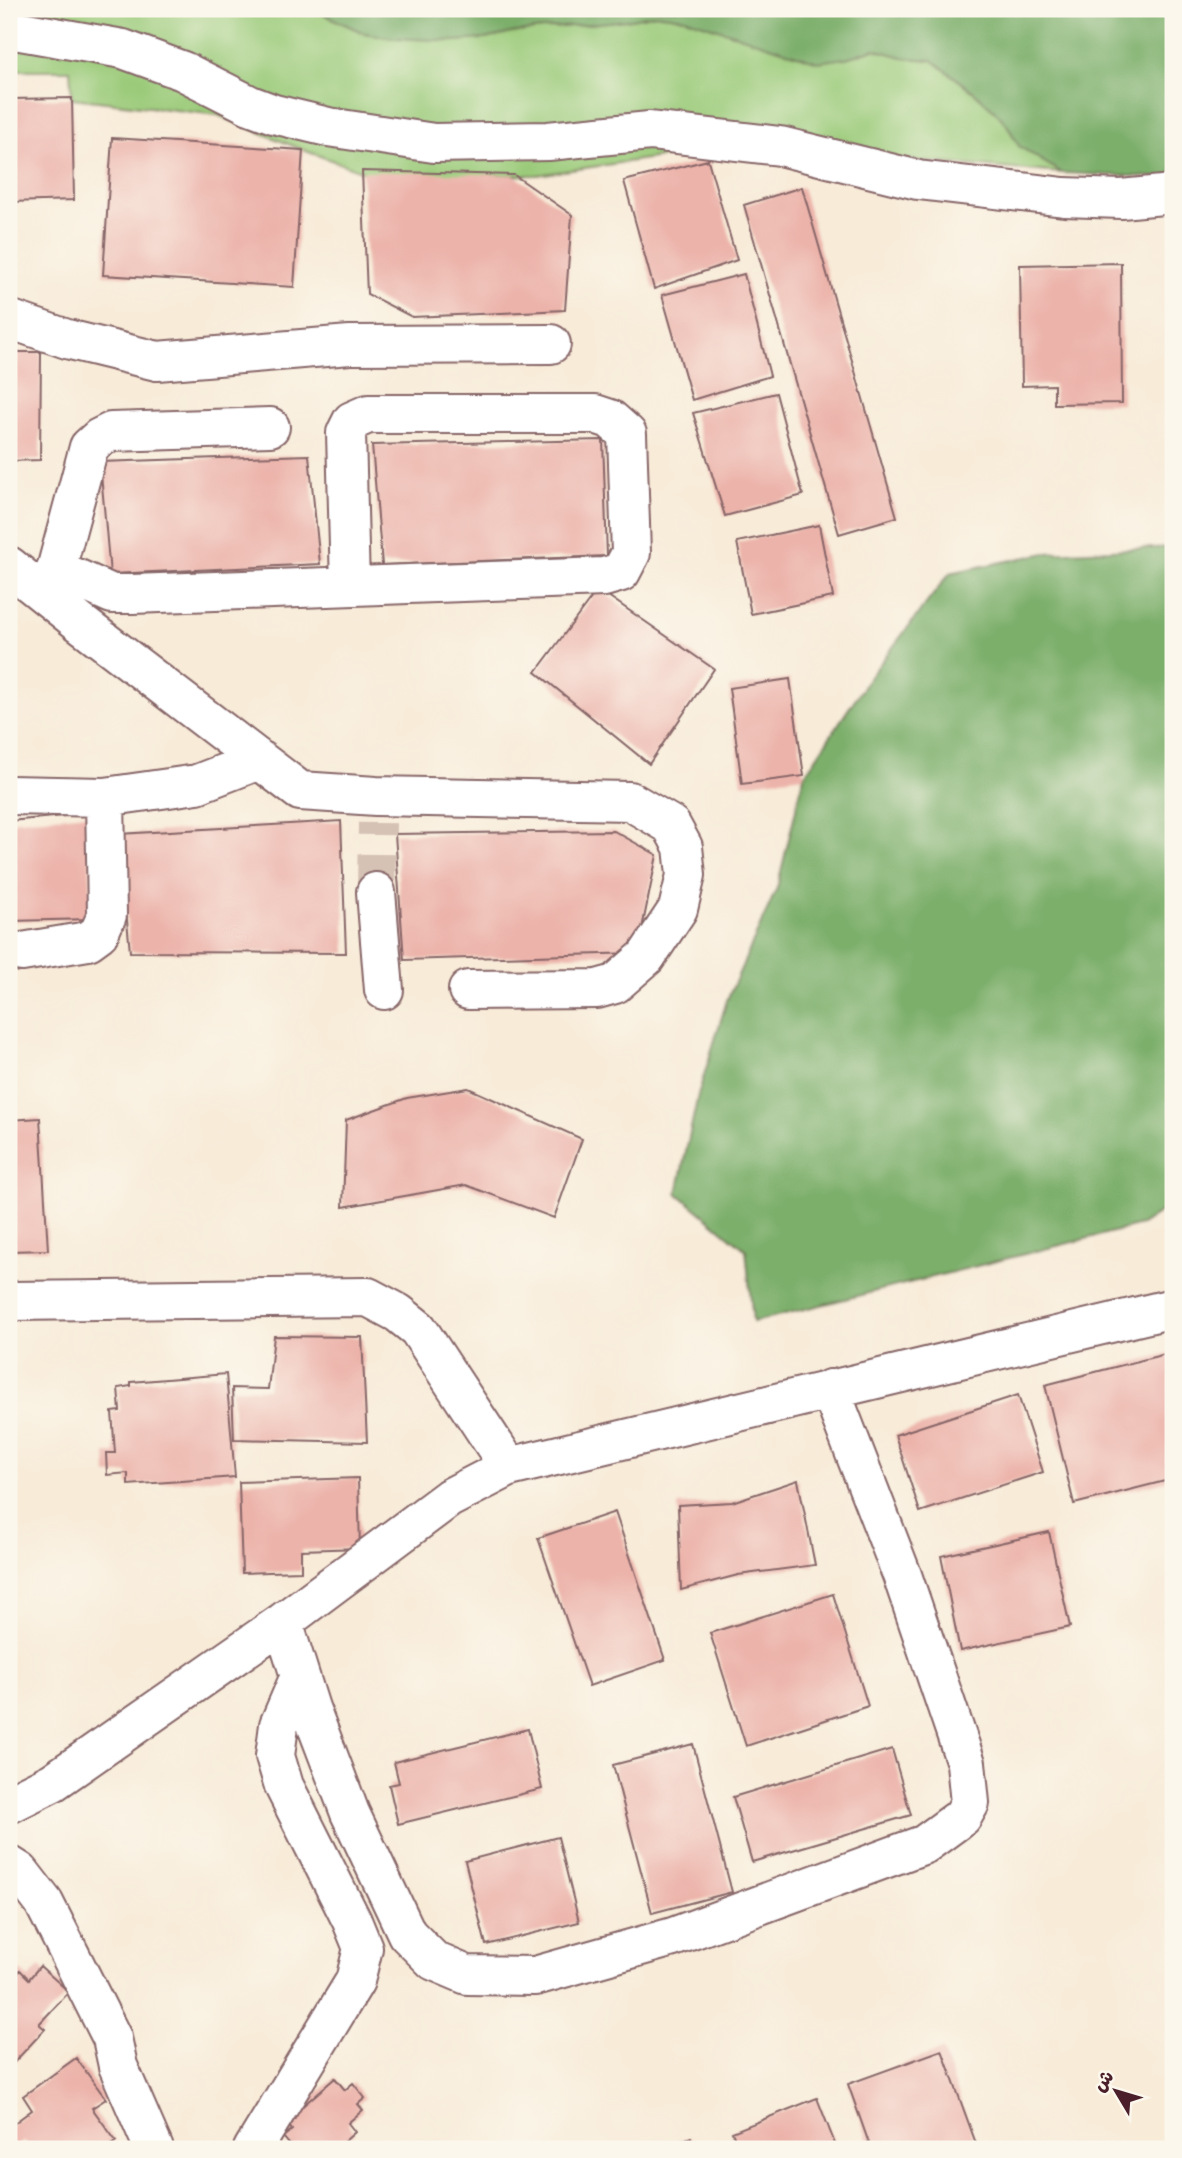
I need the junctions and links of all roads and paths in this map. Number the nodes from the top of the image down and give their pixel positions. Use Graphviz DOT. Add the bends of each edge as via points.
graph roads {
  1 [pos="9,29"];
  2 [pos="1173,194"];
  3 [pos="9,319"];
  4 [pos="551,344"];
  5 [pos="270,426"];
  6 [pos="9,566"];
  7 [pos="52,583"];
  8 [pos="350,586"];
  9 [pos="259,760"];
  10 [pos="9,795"];
  11 [pos="105,797"];
  12 [pos="376,892"];
  13 [pos="22,951"];
  14 [pos="384,990"];
  15 [pos="468,990"];
  16 [pos="9,1301"];
  17 [pos="1173,1308"];
  18 [pos="830,1389"];
  19 [pos="509,1467"];
  20 [pos="283,1622"];
  21 [pos="300,1676"];
  22 [pos="9,1804"];
  23 [pos="9,1865"];
  24 [pos="154,2149"];
  25 [pos="253,2149"];
  1 -- 2 [label="street" via="123,50 183,71 274,114 434,143 548,141 650,131 780,146 918,180 1064,197 1121,199"];
  3 -- 4 [label="street" via="157,361 350,345"];
  5 -- 7 [label="street" via="111,432 99,438 89,447"];
  6 -- 7 [label="street"];
  7 -- 8 [label="street" via="112,594"];
  7 -- 9 [label="street"];
  8 -- 8 [label="street" via="346,433 352,421 368,414 595,414 610,419 627,434 631,553 621,572 604,578"];
  9 -- 11 [label="street" via="197,784"];
  9 -- 15 [label="street" via="300,791 377,810 630,801 671,825 683,847 686,874 678,909 646,957 615,984 597,989"];
  10 -- 11 [label="street"];
  11 -- 13 [label="street" via="107,915 99,933 88,941"];
  12 -- 14 [label="street"];
  16 -- 19 [label="street" via="368,1297 398,1312 418,1329"];
  17 -- 18 [label="street"];
  18 -- 19 [label="street"];
  18 -- 21 [label="street" via="902,1575 966,1763 970,1803 962,1817 925,1844 673,1937 535,1976 467,1975 434,1961 407,1934 350,1814"];
  19 -- 20 [label="street" via="449,1498"];
  20 -- 21 [label="street"];
  20 -- 22 [label="street" via="53,1782"];
  21 -- 25 [label="street" via="278,1725 275,1756 284,1786 363,1948 355,1981"];
  23 -- 24 [label="street" via="44,1903 112,2038 118,2066"];
}
